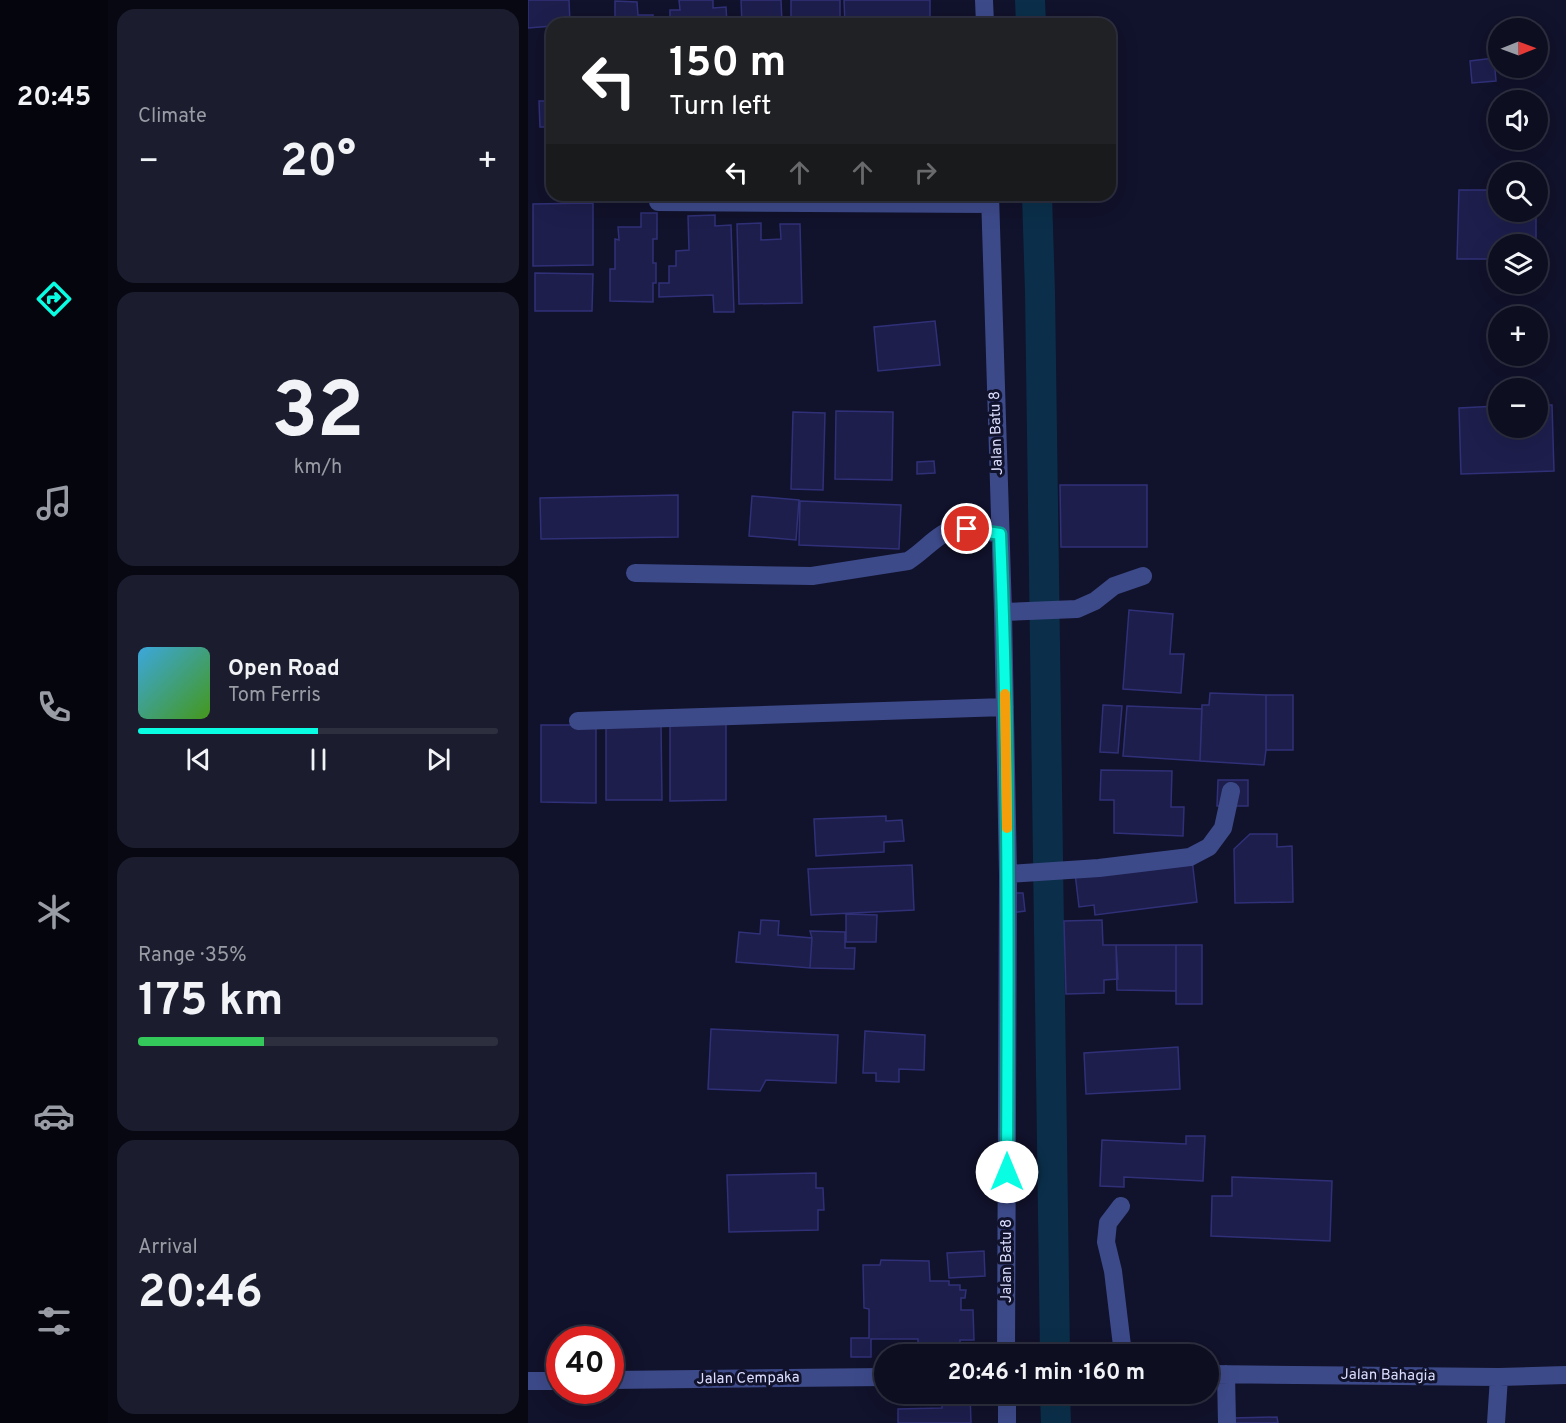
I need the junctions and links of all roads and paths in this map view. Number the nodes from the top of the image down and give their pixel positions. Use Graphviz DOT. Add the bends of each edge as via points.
graph roads {
  1 [pos="984,0"];
  2 [pos="985,18"];
  3 [pos="769,201"];
  4 [pos="990,201"];
  5 [pos="658,202"];
  6 [pos="1000,534"];
  7 [pos="635,573"];
  8 [pos="1143,576"];
  9 [pos="1003,612"];
  10 [pos="1005,707"];
  11 [pos="578,721"];
  12 [pos="1232,791"];
  13 [pos="1008,874"];
  14 [pos="1121,1206"];
  15 [pos="1006,1344"];
  16 [pos="1122,1344"];
  17 [pos="1219,1374"];
  18 [pos="1566,1375"];
  19 [pos="874,1377"];
  20 [pos="1499,1377"];
  21 [pos="624,1380"];
  22 [pos="528,1381"];
  23 [pos="546,1381"];
  24 [pos="1219,1384"];
  25 [pos="1007,1404"];
  26 [pos="1007,1423"];
  27 [pos="1227,1423"];
  28 [pos="1496,1423"];
  1 -- 2 [label="street"];
  3 -- 5 [label="street"];
  4 -- 6 [label="street, Jalan Batu 8"];
  6 -- 7 [label="street" via="967,529 945,532 908,561 812,576"];
  6 -- 9 [label="street, Jalan Batu 8"];
  8 -- 9 [label="street" via="1114,586 1077,609"];
  9 -- 10 [label="street, Jalan Batu 8"];
  10 -- 11 [label="street"];
  10 -- 13 [label="street, Jalan Batu 8"];
  12 -- 13 [label="street" via="1223,828 1209,847 1190,857"];
  13 -- 15 [label="street, Jalan Batu 8"];
  14 -- 16 [label="street" via="1108,1223 1106,1242"];
  17 -- 20 [label="street, Jalan Bahagia"];
  18 -- 20 [label="street, Jalan Bahagia"];
  19 -- 21 [label="street, Jalan Cempaka"];
  20 -- 28 [label="street"];
  22 -- 23 [label="street"];
  24 -- 27 [label="street"];
  25 -- 26 [label="street"];
}
